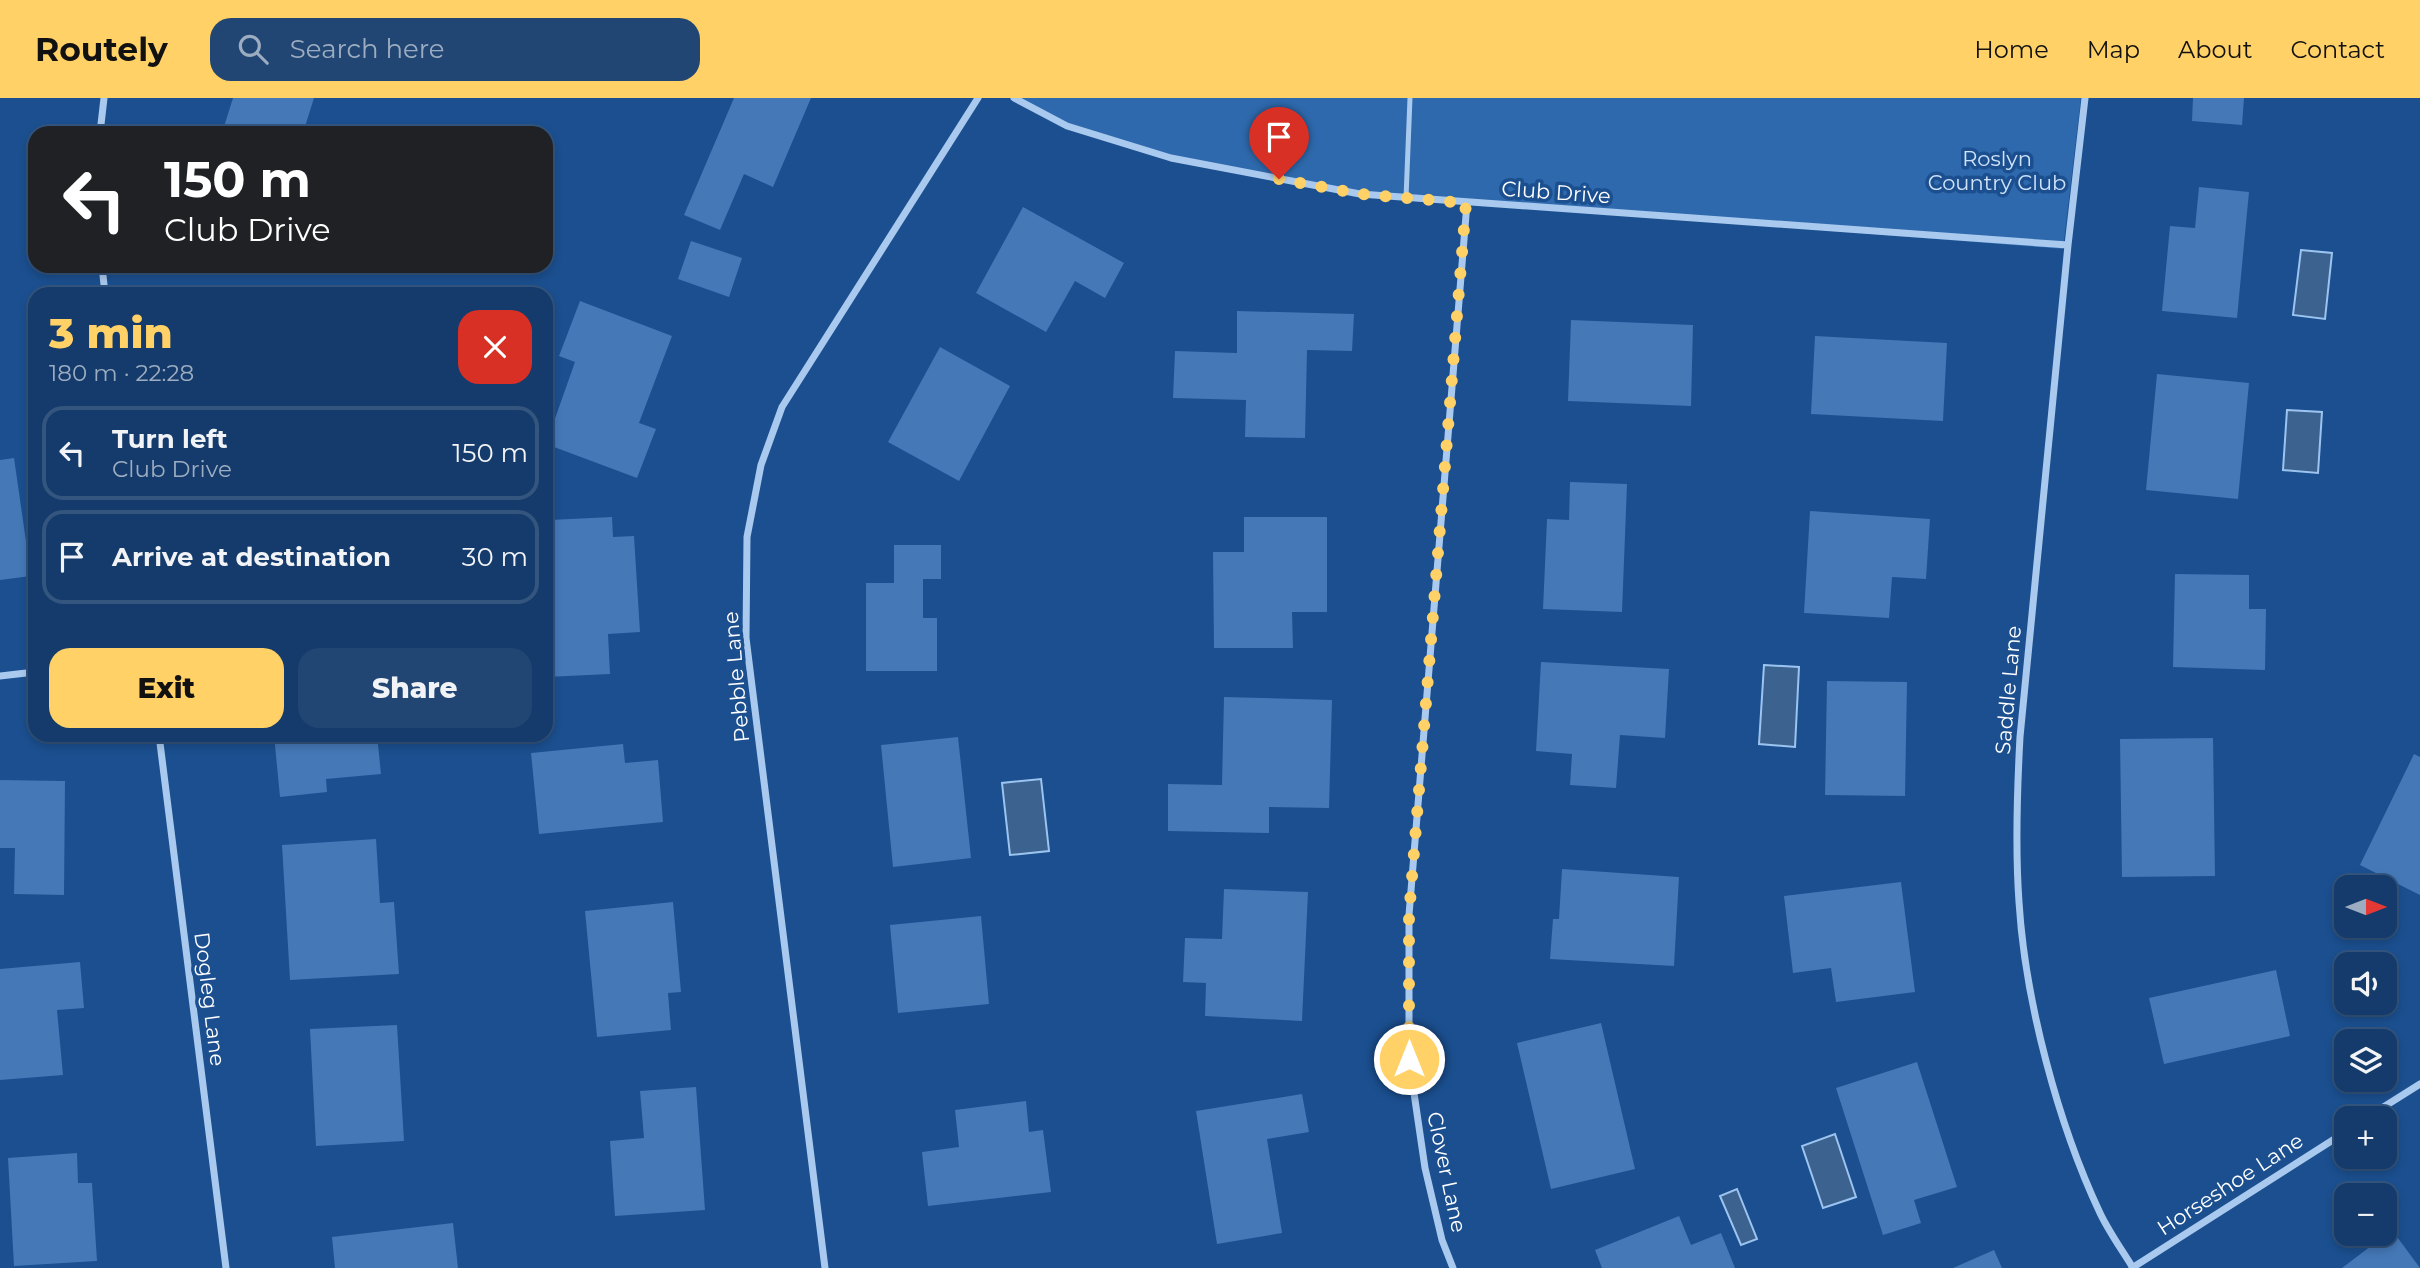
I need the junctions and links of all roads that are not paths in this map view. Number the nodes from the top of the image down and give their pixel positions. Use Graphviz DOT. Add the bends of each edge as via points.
graph roads {
  1 [pos="104,98"];
  2 [pos="978,98"];
  3 [pos="1014,98"];
  4 [pos="1410,98"];
  5 [pos="2085,98"];
  6 [pos="101,126"];
  7 [pos="1406,198"];
  8 [pos="1466,203"];
  9 [pos="2068,245"];
  10 [pos="28,673"];
  11 [pos="0,676"];
  12 [pos="160,742"];
  13 [pos="2420,1084"];
  14 [pos="2385,1106"];
  15 [pos="2334,1138"];
  16 [pos="226,1268"];
  17 [pos="825,1268"];
  18 [pos="1453,1268"];
  19 [pos="2132,1268"];
  1 -- 6 [label="street"];
  2 -- 17 [label="street, Pebble Lane" via="782,407 761,465 747,537 746,638"];
  3 -- 7 [label="street, Club Drive" via="1067,126 1171,158 1360,194"];
  4 -- 7 [label="lane"];
  5 -- 9 [label="street, Saddle Lane"];
  7 -- 8 [label="street, Club Drive"];
  8 -- 9 [label="street, Club Drive"];
  8 -- 18 [label="street, Clover Lane" via="1409,928 1409,1059 1424,1168"];
  9 -- 19 [label="street, Saddle Lane" via="2020,737 2016,809 2019,903 2033,1004 2063,1120 2101,1214"];
  10 -- 11 [label="street"];
  12 -- 16 [label="street, Dogleg Lane"];
  13 -- 14 [label="street"];
  15 -- 19 [label="street, Horseshoe Lane"];
}
